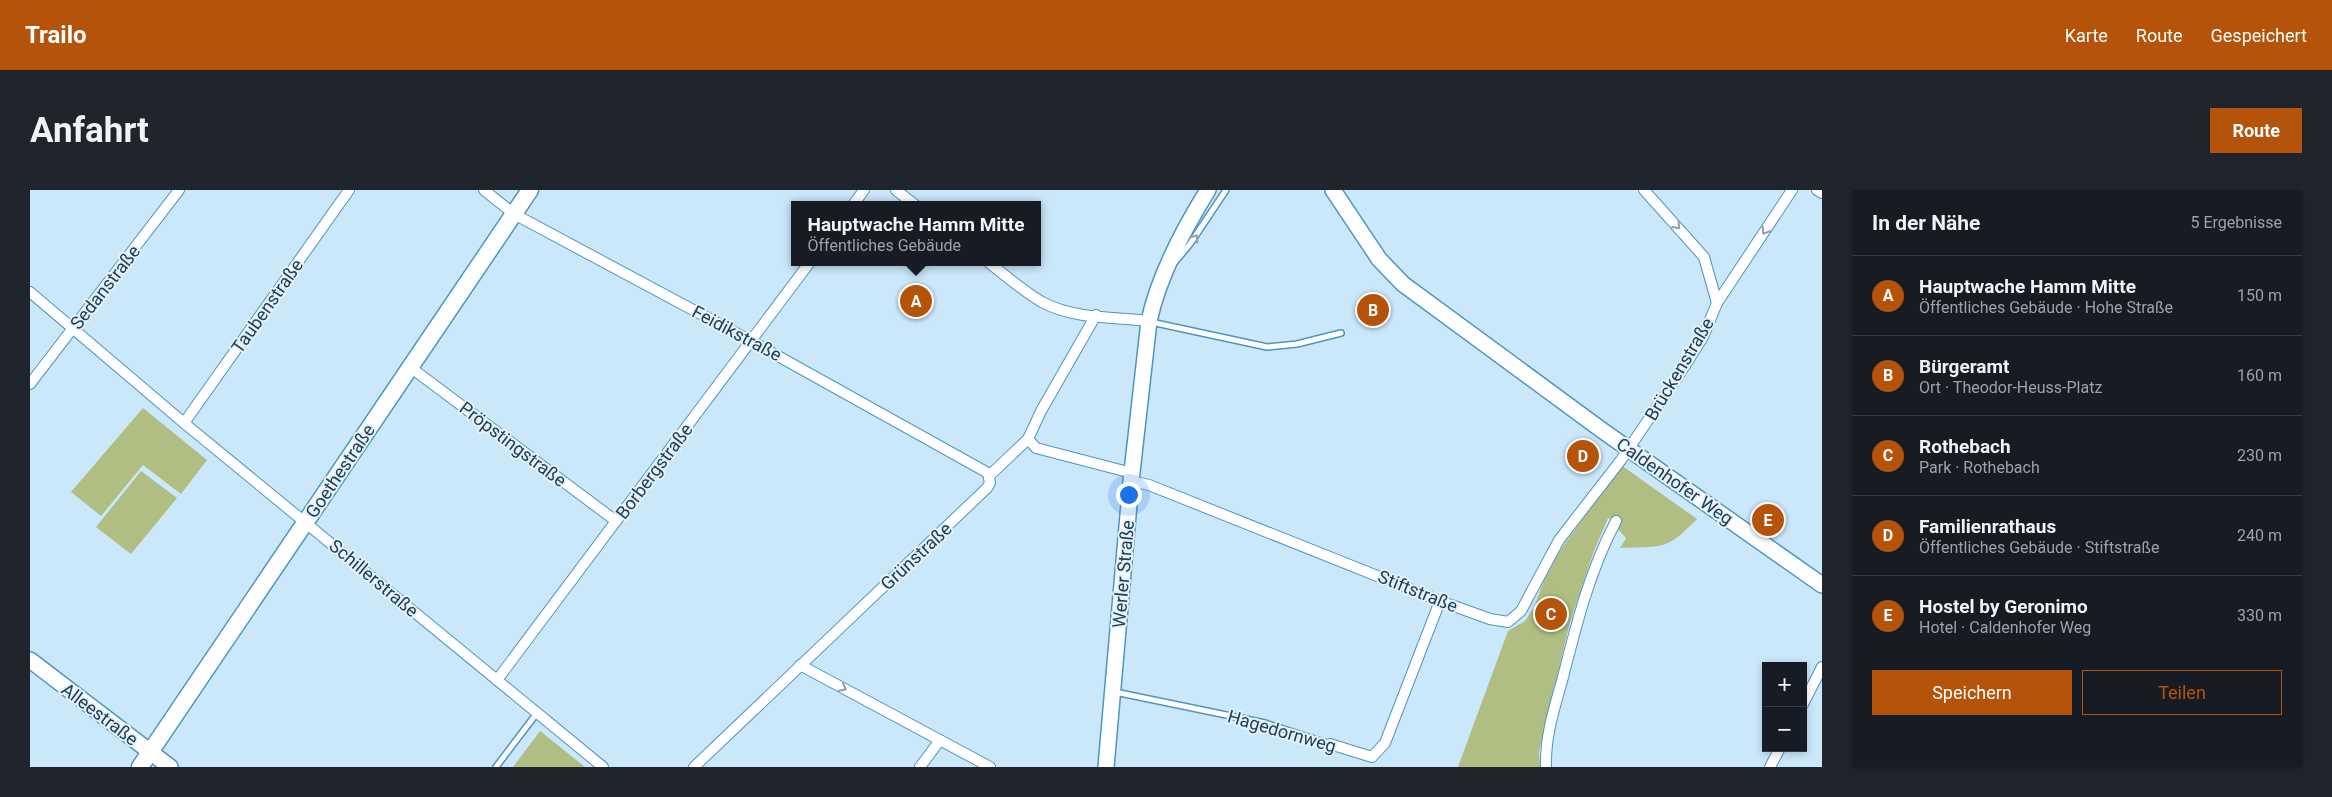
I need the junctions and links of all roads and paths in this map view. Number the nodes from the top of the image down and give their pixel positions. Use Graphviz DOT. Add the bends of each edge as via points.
graph roads {
  1 [pos="179,190"];
  2 [pos="349,190"];
  3 [pos="484,190"];
  4 [pos="530,190"];
  5 [pos="864,190"];
  6 [pos="896,190"];
  7 [pos="1208,190"];
  8 [pos="1226,190"];
  9 [pos="1333,190"];
  10 [pos="1644,190"];
  11 [pos="1792,190"];
  12 [pos="1817,190"];
  13 [pos="1822,194"];
  14 [pos="1340,196"];
  15 [pos="857,201"];
  16 [pos="910,201"];
  17 [pos="514,214"];
  18 [pos="807,266"];
  19 [pos="993,266"];
  20 [pos="1164,276"];
  21 [pos="30,292"];
  22 [pos="1717,303"];
  23 [pos="1096,315"];
  24 [pos="1148,321"];
  25 [pos="73,327"];
  26 [pos="1341,333"];
  27 [pos="751,341"];
  28 [pos="410,367"];
  29 [pos="30,384"];
  30 [pos="184,423"];
  31 [pos="1028,439"];
  32 [pos="1628,448"];
  33 [pos="989,476"];
  34 [pos="1132,477"];
  35 [pos="616,521"];
  36 [pos="1616,521"];
  37 [pos="306,522"];
  38 [pos="1822,585"];
  39 [pos="1440,601"];
  40 [pos="30,660"];
  41 [pos="800,665"];
  42 [pos="1822,668"];
  43 [pos="497,680"];
  44 [pos="1113,692"];
  45 [pos="1807,696"];
  46 [pos="537,713"];
  47 [pos="940,740"];
  48 [pos="1330,744"];
  49 [pos="150,752"];
  50 [pos="1778,752"];
  51 [pos="140,767"];
  52 [pos="170,767"];
  53 [pos="496,767"];
  54 [pos="603,767"];
  55 [pos="694,767"];
  56 [pos="920,767"];
  57 [pos="990,767"];
  58 [pos="1106,767"];
  59 [pos="1546,767"];
  60 [pos="1770,767"];
  1 -- 25 [label="street, Sedanstraße"];
  2 -- 30 [label="street, Taubenstraße"];
  3 -- 17 [label="street, Feidikstraße"];
  4 -- 17 [label="main road, Goethestraße"];
  5 -- 15 [label="street"];
  6 -- 16 [label="street"];
  7 -- 20 [label="main road, Werler Straße"];
  20 -- 8 [label="lane, one-way"];
  9 -- 14 [label="main road, Caldenhofer Weg"];
  10 -- 22 [label="street, Brückenstraße, one-way" via="1704,257"];
  11 -- 22 [label="street, one-way"];
  12 -- 13 [label="street"];
  14 -- 32 [label="main road, Caldenhofer Weg" via="1379,259 1403,284"];
  17 -- 27 [label="street, Feidikstraße"];
  17 -- 28 [label="main road, Goethestraße"];
  18 -- 27 [label="street, Borbergstraße"];
  19 -- 23 [label="street" via="1041,301 1058,309"];
  20 -- 24 [label="main road, Werler Straße"];
  21 -- 25 [label="street, Schillerstraße"];
  22 -- 32 [label="street, Brückenstraße" via="1684,367"];
  23 -- 24 [label="street"];
  23 -- 31 [label="street, Grünstraße"];
  24 -- 26 [label="lane" via="1267,347 1297,344"];
  24 -- 34 [label="main road, Werler Straße"];
  25 -- 29 [label="street, Sedanstraße"];
  25 -- 30 [label="street, Schillerstraße"];
  27 -- 33 [label="street, Feidikstraße" via="981,467"];
  27 -- 35 [label="street, Borbergstraße"];
  28 -- 35 [label="street, Pröpstingstraße"];
  28 -- 37 [label="main road, Goethestraße"];
  30 -- 37 [label="street, Schillerstraße"];
  31 -- 33 [label="street, Grünstraße"];
  31 -- 34 [label="street" via="1036,448"];
  32 -- 38 [label="main road, Caldenhofer Weg"];
  32 -- 39 [label="street, Stiftstraße" via="1559,540 1521,611 1512,620 1500,622"];
  33 -- 41 [label="street, Grünstraße" via="987,488"];
  34 -- 39 [label="street, Stiftstraße"];
  34 -- 44 [label="main road, Werler Straße"];
  35 -- 43 [label="street, Borbergstraße"];
  36 -- 59 [label="street" via="1598,554 1574,631 1545,749"];
  37 -- 43 [label="street, Schillerstraße"];
  37 -- 49 [label="main road, Goethestraße"];
  39 -- 48 [label="street, Hagedornweg" via="1385,743 1372,757"];
  40 -- 49 [label="main road, Alleestraße"];
  41 -- 47 [label="street, one-way"];
  41 -- 55 [label="street, Grünstraße"];
  42 -- 45 [label="street"];
  43 -- 46 [label="street, Schillerstraße"];
  44 -- 48 [label="lane, Hagedornweg" via="1265,723"];
  44 -- 58 [label="main road, Werler Straße"];
  46 -- 53 [label="lane"];
  46 -- 54 [label="street, Schillerstraße"];
  47 -- 56 [label="street"];
  47 -- 57 [label="street"];
  49 -- 51 [label="main road, Goethestraße"];
  49 -- 52 [label="main road, Alleestraße"];
  50 -- 60 [label="street"];
}
